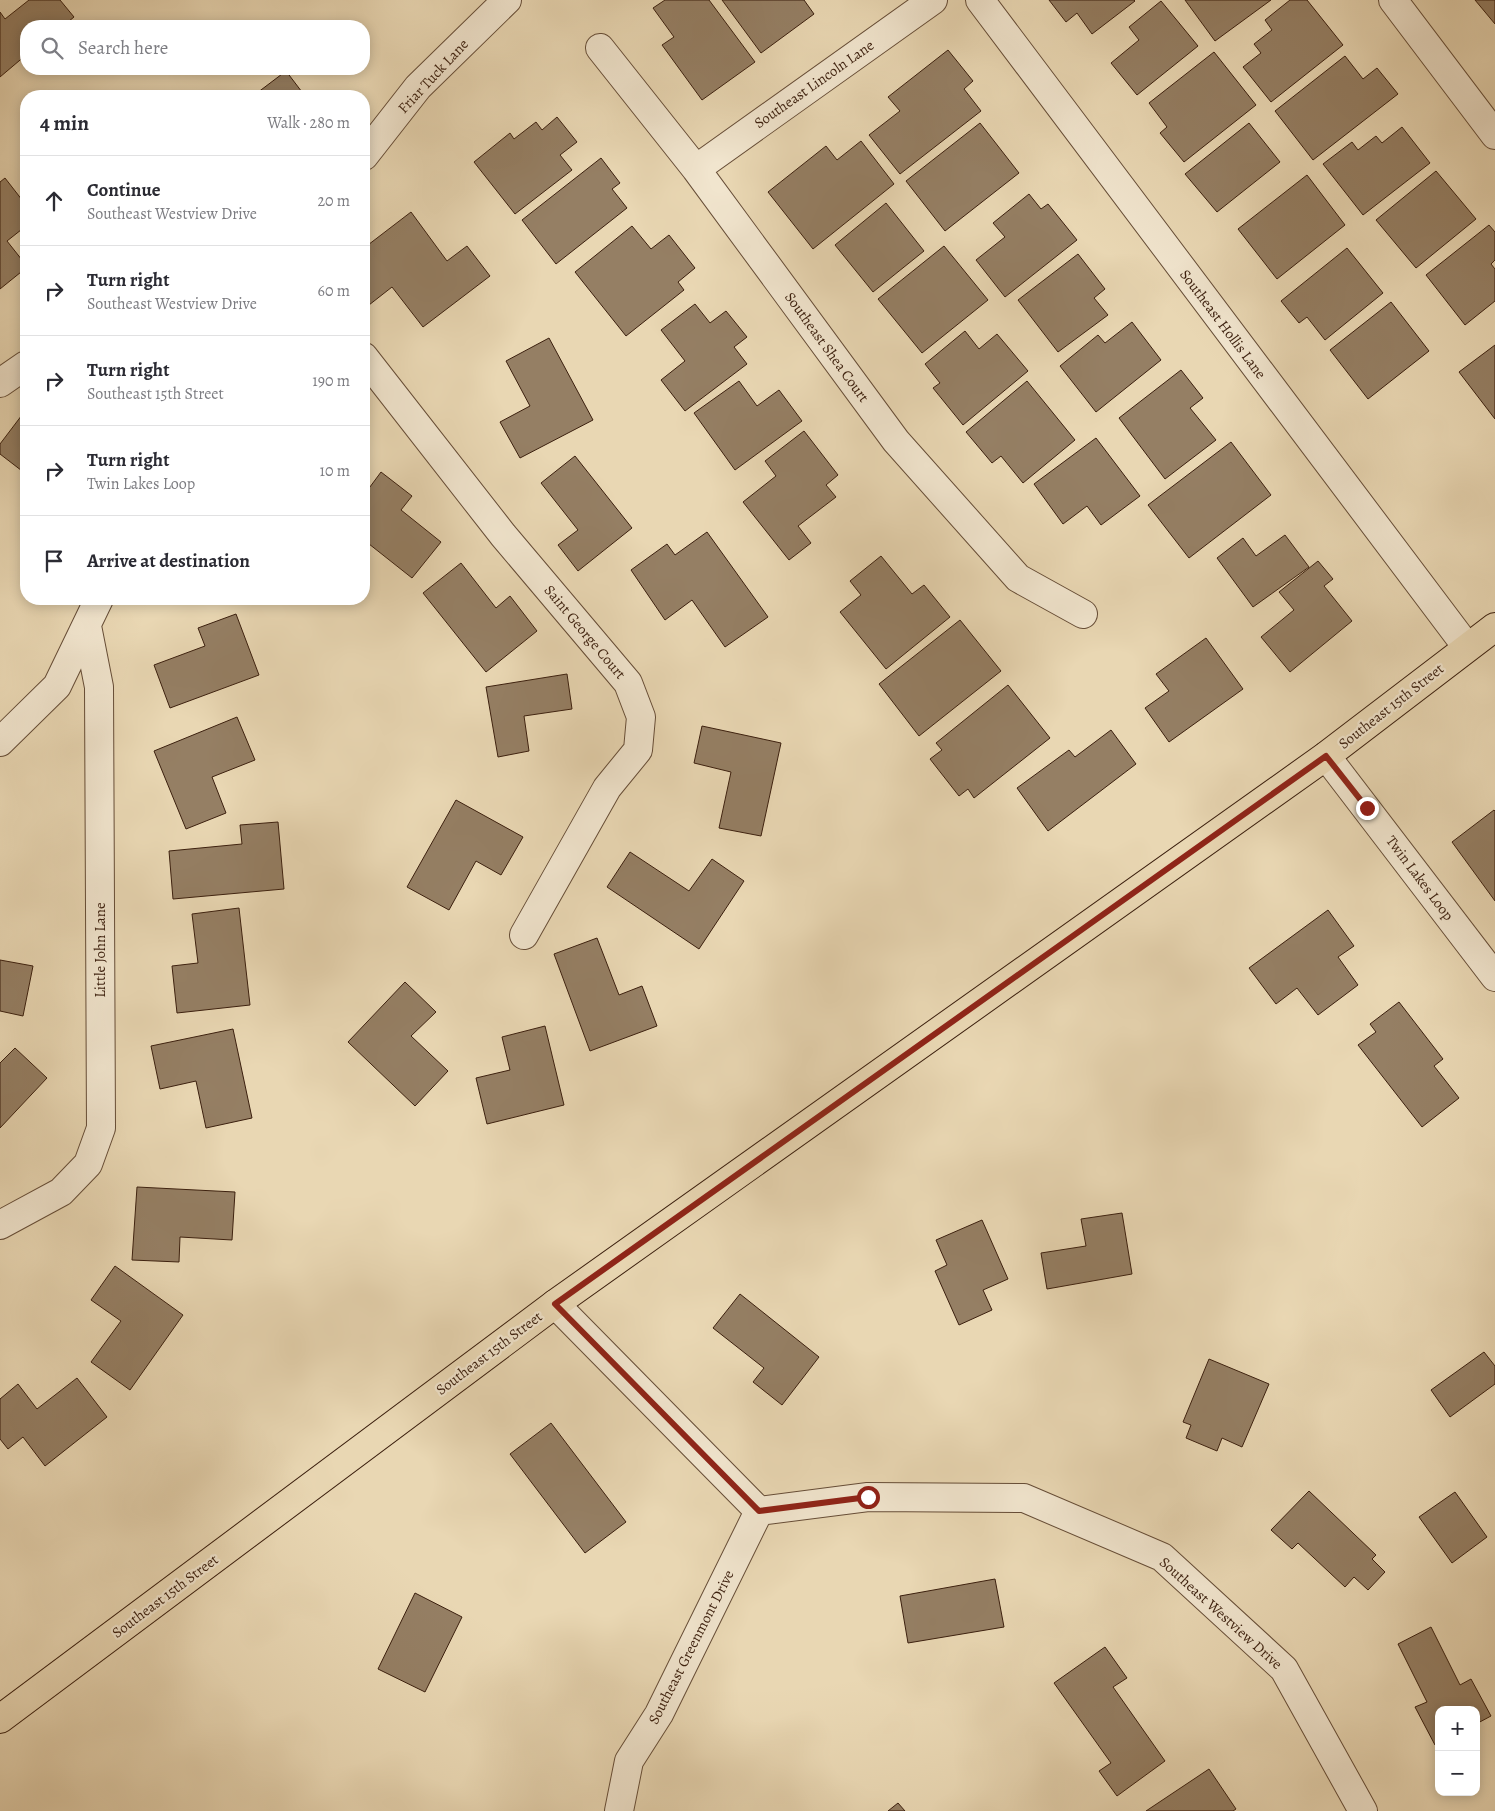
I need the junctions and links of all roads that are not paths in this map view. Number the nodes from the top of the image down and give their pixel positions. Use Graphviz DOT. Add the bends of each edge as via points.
graph roads {
  1 [pos="507,0"];
  2 [pos="933,0"];
  3 [pos="980,0"];
  4 [pos="1394,0"];
  5 [pos="600,48"];
  6 [pos="1495,135"];
  7 [pos="370,148"];
  8 [pos="696,169"];
  9 [pos="370,364"];
  10 [pos="20,369"];
  11 [pos="0,383"];
  12 [pos="96,605"];
  13 [pos="1083,614"];
  14 [pos="87,626"];
  15 [pos="1495,627"];
  16 [pos="1467,647"];
  17 [pos="0,742"];
  18 [pos="1326,756"];
  19 [pos="524,936"];
  20 [pos="1495,977"];
  21 [pos="0,1225"];
  22 [pos="555,1304"];
  23 [pos="759,1511"];
  24 [pos="0,1719"];
  25 [pos="619,1811"];
  26 [pos="1363,1811"];
  1 -- 7 [label="street, Friar Tuck Lane" via="418,87"];
  2 -- 8 [label="street, Southeast Lincoln Lane"];
  3 -- 16 [label="street, Southeast Hollis Lane"];
  4 -- 6 [label="street"];
  5 -- 8 [label="street, Southeast Shea Court"];
  8 -- 13 [label="street, Southeast Shea Court" via="896,441 1018,578"];
  9 -- 19 [label="street, Saint George Court" via="503,535 628,683 642,717 638,750 607,788"];
  10 -- 11 [label="street"];
  12 -- 14 [label="street"];
  14 -- 17 [label="street" via="57,686"];
  14 -- 21 [label="street, Little John Lane" via="98,687 101,1128 88,1164 61,1192"];
  15 -- 16 [label="main road, Southeast 15th Street"];
  16 -- 18 [label="main road, Southeast 15th Street"];
  18 -- 20 [label="street, Twin Lakes Loop"];
  18 -- 22 [label="main road, Southeast 15th Street"];
  22 -- 23 [label="street"];
  22 -- 24 [label="main road, Southeast 15th Street"];
  23 -- 25 [label="street, Southeast Greenmont Drive" via="660,1714 629,1761"];
  23 -- 26 [label="street, Southeast Westview Drive" via="868,1497 1024,1498 1162,1557 1284,1669"];
}
